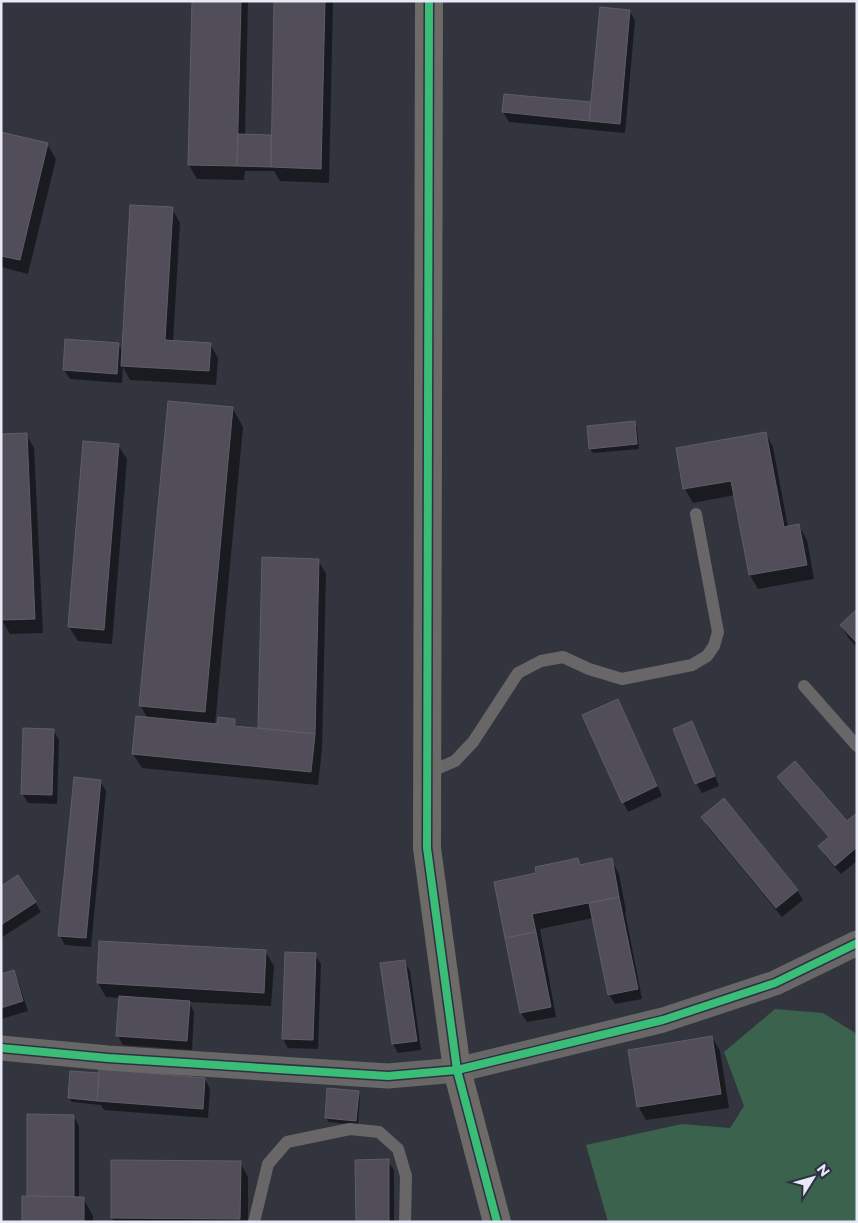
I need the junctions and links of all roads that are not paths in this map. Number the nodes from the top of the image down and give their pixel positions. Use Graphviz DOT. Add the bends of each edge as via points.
graph roads {
  1 [pos="429,1"];
  2 [pos="696,514"];
  3 [pos="804,686"];
  4 [pos="857,746"];
  5 [pos="427,773"];
  6 [pos="857,943"];
  7 [pos="1,1048"];
  8 [pos="457,1070"];
  9 [pos="254,1222"];
  10 [pos="405,1222"];
  11 [pos="498,1222"];
  1 -- 5 [label="street"];
  2 -- 5 [label="lane" via="718,632 707,656 692,665 622,679 563,657 541,661 518,674 473,742 455,761"];
  3 -- 4 [label="lane"];
  5 -- 8 [label="street" via="427,848"];
  6 -- 8 [label="street" via="775,983 663,1020"];
  7 -- 8 [label="street" via="388,1076"];
  8 -- 11 [label="street"];
  9 -- 10 [label="lane" via="268,1164 287,1142 350,1129 379,1132 398,1149 406,1176"];
}
